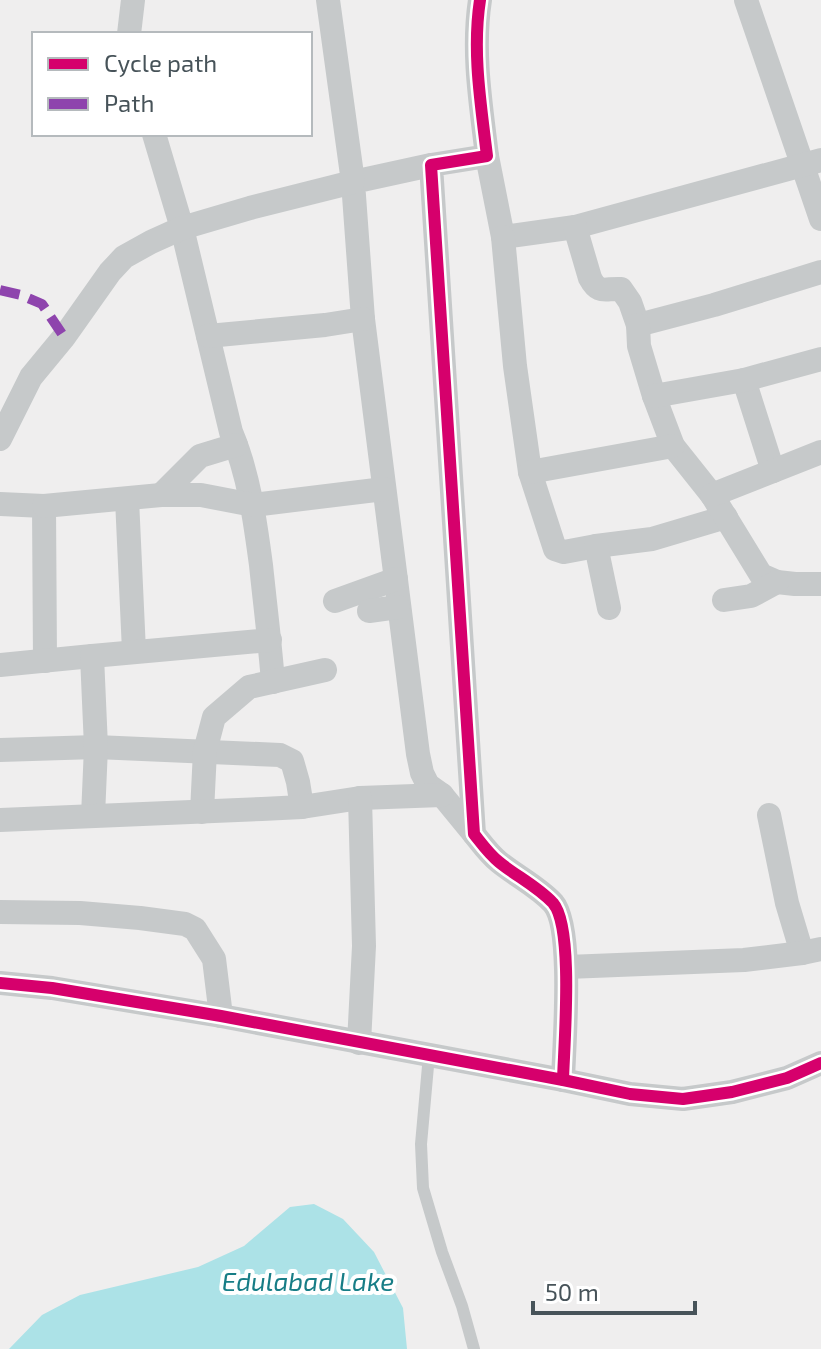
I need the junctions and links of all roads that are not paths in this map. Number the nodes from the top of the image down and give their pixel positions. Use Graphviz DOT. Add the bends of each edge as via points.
graph roads {
  1 [pos="133,0"];
  2 [pos="328,0"];
  3 [pos="480,0"];
  4 [pos="746,0"];
  5 [pos="129,32"];
  6 [pos="155,136"];
  7 [pos="487,156"];
  8 [pos="812,162"];
  9 [pos="431,165"];
  10 [pos="353,182"];
  11 [pos="821,219"];
  12 [pos="575,227"];
  13 [pos="182,228"];
  14 [pos="503,237"];
  15 [pos="821,272"];
  16 [pos="363,319"];
  17 [pos="638,325"];
  18 [pos="208,336"];
  19 [pos="821,359"];
  20 [pos="744,380"];
  21 [pos="654,396"];
  22 [pos="0,439"];
  23 [pos="236,445"];
  24 [pos="673,446"];
  25 [pos="821,452"];
  26 [pos="773,471"];
  27 [pos="530,472"];
  28 [pos="384,489"];
  29 [pos="161,495"];
  30 [pos="712,495"];
  31 [pos="127,499"];
  32 [pos="0,504"];
  33 [pos="253,505"];
  34 [pos="44,506"];
  35 [pos="726,517"];
  36 [pos="596,546"];
  37 [pos="396,579"];
  38 [pos="777,582"];
  39 [pos="821,584"];
  40 [pos="724,600"];
  41 [pos="335,601"];
  42 [pos="398,607"];
  43 [pos="609,608"];
  44 [pos="369,611"];
  45 [pos="270,640"];
  46 [pos="134,651"];
  47 [pos="92,656"];
  48 [pos="45,661"];
  49 [pos="0,665"];
  50 [pos="325,670"];
  51 [pos="273,682"];
  52 [pos="96,747"];
  53 [pos="0,750"];
  54 [pos="205,751"];
  55 [pos="442,795"];
  56 [pos="360,798"];
  57 [pos="302,807"];
  58 [pos="202,812"];
  59 [pos="769,815"];
  60 [pos="93,816"];
  61 [pos="0,820"];
  62 [pos="474,834"];
  63 [pos="0,912"];
  64 [pos="811,951"];
  65 [pos="567,967"];
  66 [pos="0,983"];
  67 [pos="221,1016"];
  68 [pos="359,1043"];
  69 [pos="429,1055"];
  70 [pos="821,1063"];
  71 [pos="563,1080"];
  72 [pos="474,1349"];
  1 -- 5 [label="street"];
  2 -- 10 [label="street"];
  3 -- 7 [label="street" via="479,84"];
  4 -- 8 [label="street"];
  6 -- 13 [label="street"];
  7 -- 9 [label="street"];
  7 -- 14 [label="street"];
  8 -- 11 [label="street"];
  8 -- 12 [label="street"];
  9 -- 10 [label="street"];
  9 -- 62 [label="street"];
  10 -- 13 [label="street"];
  10 -- 16 [label="street"];
  12 -- 14 [label="street"];
  12 -- 17 [label="street" via="594,285 621,289"];
  13 -- 18 [label="street"];
  13 -- 22 [label="street" via="124,257 110,272 31,377"];
  14 -- 27 [label="street"];
  15 -- 17 [label="street"];
  16 -- 18 [label="street"];
  16 -- 28 [label="street"];
  17 -- 21 [label="street"];
  18 -- 23 [label="street"];
  19 -- 20 [label="street"];
  20 -- 21 [label="street"];
  20 -- 26 [label="street"];
  21 -- 24 [label="street"];
  23 -- 29 [label="street" via="200,456"];
  23 -- 33 [label="street"];
  24 -- 27 [label="street"];
  24 -- 30 [label="street"];
  25 -- 26 [label="street"];
  26 -- 30 [label="street"];
  27 -- 36 [label="street" via="555,549"];
  28 -- 33 [label="street"];
  28 -- 37 [label="street"];
  29 -- 31 [label="street"];
  29 -- 33 [label="street" via="201,495"];
  30 -- 35 [label="street"];
  31 -- 34 [label="street"];
  31 -- 46 [label="street"];
  32 -- 34 [label="street"];
  33 -- 45 [label="street"];
  34 -- 48 [label="street"];
  35 -- 36 [label="street" via="652,539"];
  35 -- 38 [label="street" via="761,575"];
  36 -- 43 [label="street"];
  37 -- 41 [label="street"];
  37 -- 42 [label="street"];
  38 -- 39 [label="street"];
  38 -- 40 [label="street" via="751,596"];
  42 -- 44 [label="street"];
  42 -- 55 [label="street" via="422,773"];
  45 -- 46 [label="street"];
  45 -- 51 [label="street"];
  46 -- 47 [label="street"];
  47 -- 48 [label="street"];
  47 -- 52 [label="street"];
  48 -- 49 [label="street"];
  50 -- 51 [label="street"];
  51 -- 54 [label="street" via="249,687 214,717"];
  52 -- 53 [label="street"];
  52 -- 54 [label="street"];
  52 -- 60 [label="street"];
  54 -- 57 [label="street" via="280,755 292,761"];
  54 -- 58 [label="street"];
  55 -- 56 [label="street"];
  55 -- 62 [label="street"];
  56 -- 57 [label="street"];
  56 -- 68 [label="street" via="364,946"];
  57 -- 58 [label="street"];
  58 -- 60 [label="street"];
  59 -- 64 [label="street" via="787,903"];
  60 -- 61 [label="street"];
  62 -- 65 [label="street" via="498,862 554,904"];
  63 -- 67 [label="street" via="80,913 185,924 195,929 214,959"];
  64 -- 65 [label="street" via="744,960"];
  65 -- 71 [label="street"];
  66 -- 67 [label="street"];
  67 -- 68 [label="street"];
  68 -- 69 [label="street"];
  69 -- 71 [label="street"];
  69 -- 72 [label="lane" via="423,1188"];
  70 -- 71 [label="street" via="787,1078 683,1099"];
}
